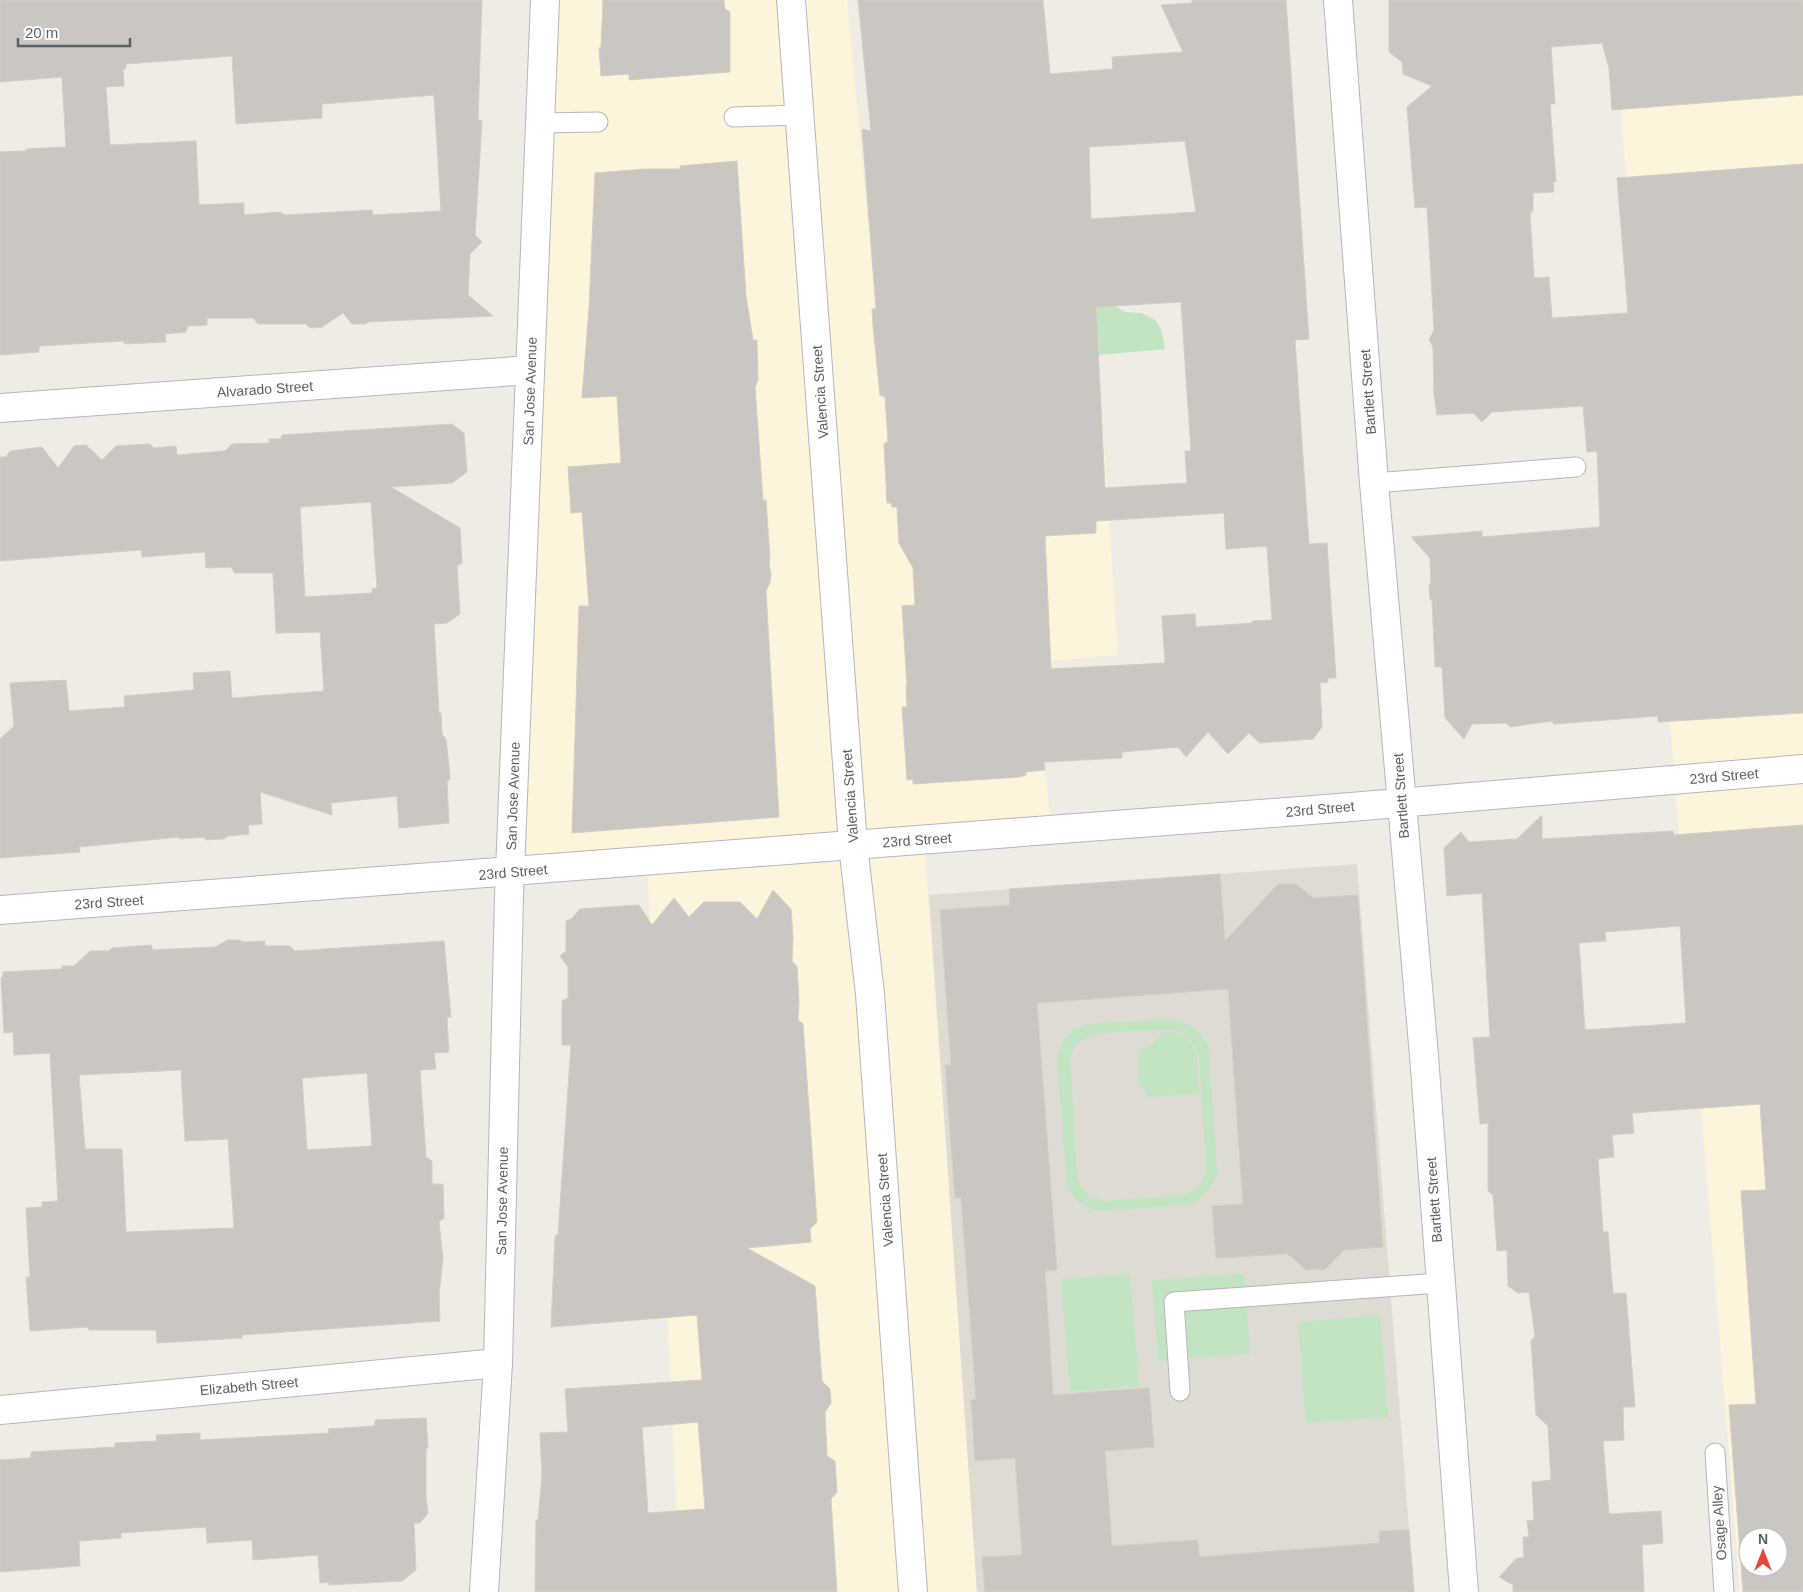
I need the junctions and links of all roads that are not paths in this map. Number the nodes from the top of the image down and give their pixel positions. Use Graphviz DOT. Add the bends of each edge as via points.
graph roads {
  1 [pos="546,0"];
  2 [pos="791,0"];
  3 [pos="1338,0"];
  4 [pos="800,115"];
  5 [pos="734,117"];
  6 [pos="598,122"];
  7 [pos="540,123"];
  8 [pos="530,370"];
  9 [pos="0,408"];
  10 [pos="1576,467"];
  11 [pos="1374,483"];
  12 [pos="1803,769"];
  13 [pos="1402,802"];
  14 [pos="854,845"];
  15 [pos="510,872"];
  16 [pos="0,910"];
  17 [pos="1440,1283"];
  18 [pos="498,1363"];
  19 [pos="1180,1391"];
  20 [pos="0,1410"];
  21 [pos="1715,1453"];
  22 [pos="484,1592"];
  23 [pos="914,1592"];
  24 [pos="1464,1592"];
  25 [pos="1724,1592"];
  1 -- 7 [label="street, San Jose Avenue"];
  2 -- 4 [label="street, Valencia Street"];
  3 -- 11 [label="street, Bartlett Street"];
  4 -- 5 [label="lane"];
  4 -- 14 [label="street, Valencia Street"];
  6 -- 7 [label="lane"];
  7 -- 8 [label="street, San Jose Avenue"];
  8 -- 9 [label="street, Alvarado Street"];
  8 -- 15 [label="street, San Jose Avenue"];
  10 -- 11 [label="lane"];
  11 -- 13 [label="street, Bartlett Street"];
  12 -- 13 [label="street, 23rd Street"];
  13 -- 14 [label="street, 23rd Street"];
  13 -- 17 [label="street, Bartlett Street"];
  14 -- 15 [label="street, 23rd Street"];
  14 -- 23 [label="street, Valencia Street" via="870,994"];
  15 -- 16 [label="street, 23rd Street"];
  15 -- 18 [label="street, San Jose Avenue"];
  17 -- 19 [label="lane" via="1174,1302"];
  17 -- 24 [label="street, Bartlett Street"];
  18 -- 20 [label="street, Elizabeth Street"];
  18 -- 22 [label="street, San Jose Avenue"];
  21 -- 25 [label="lane, Osage Alley"];
}
